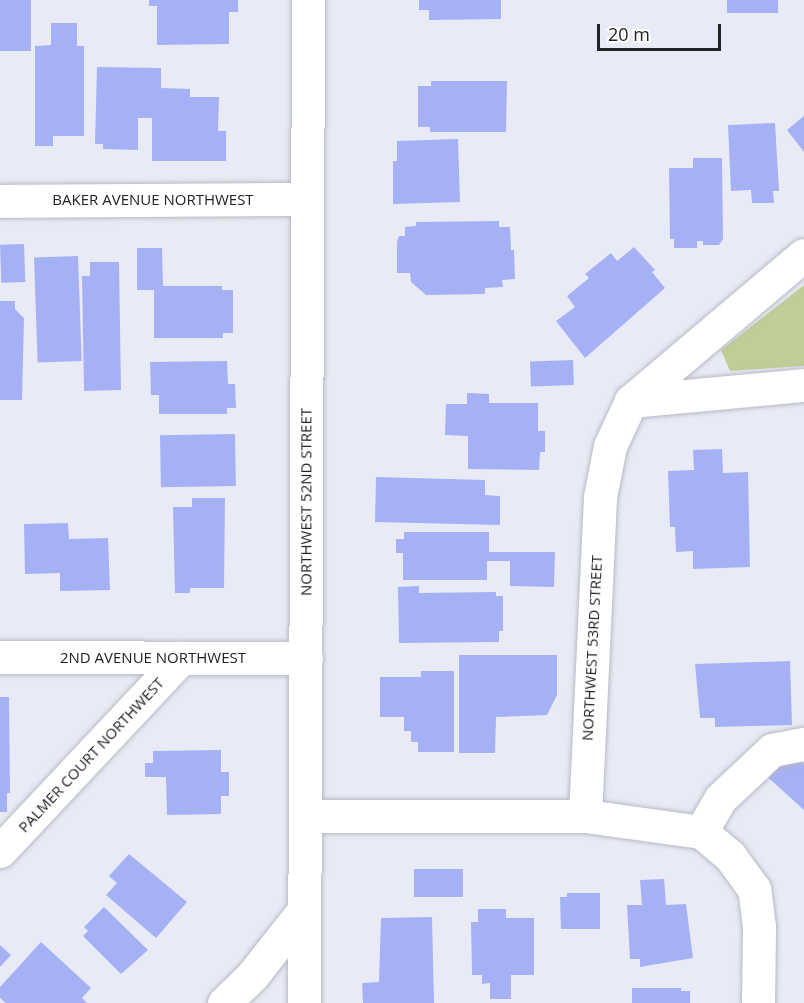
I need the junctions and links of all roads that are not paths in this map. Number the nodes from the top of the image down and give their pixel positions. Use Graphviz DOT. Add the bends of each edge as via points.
graph roads {
  1 [pos="308,0"];
  2 [pos="306,199"];
  3 [pos="0,201"];
  4 [pos="804,255"];
  5 [pos="804,385"];
  6 [pos="631,401"];
  7 [pos="0,657"];
  8 [pos="181,658"];
  9 [pos="306,658"];
  10 [pos="804,744"];
  11 [pos="307,816"];
  12 [pos="585,816"];
  13 [pos="702,832"];
  14 [pos="0,851"];
  15 [pos="304,910"];
  16 [pos="224,1003"];
  17 [pos="304,1003"];
  18 [pos="758,1003"];
  1 -- 2 [label="street, NORTHWEST 52ND STREET"];
  2 -- 3 [label="street, BAKER AVENUE NORTHWEST"];
  2 -- 9 [label="street, NORTHWEST 52ND STREET"];
  4 -- 6 [label="street, NORTHWEST 53RD STREET"];
  5 -- 6 [label="street"];
  6 -- 12 [label="street, NORTHWEST 53RD STREET" via="610,446 600,497"];
  7 -- 8 [label="street, 2ND AVENUE NORTHWEST"];
  8 -- 9 [label="street, 2ND AVENUE NORTHWEST"];
  8 -- 14 [label="street, PALMER COURT NORTHWEST"];
  9 -- 11 [label="street, NORTHWEST 52ND STREET"];
  10 -- 13 [label="street" via="772,750 722,798"];
  11 -- 12 [label="street"];
  11 -- 15 [label="street, NORTHWEST 52ND STREET"];
  12 -- 13 [label="street"];
  13 -- 18 [label="street" via="730,856 754,888 759,927"];
  15 -- 16 [label="street" via="252,976"];
  15 -- 17 [label="street, NORTHWEST 52ND STREET"];
}
